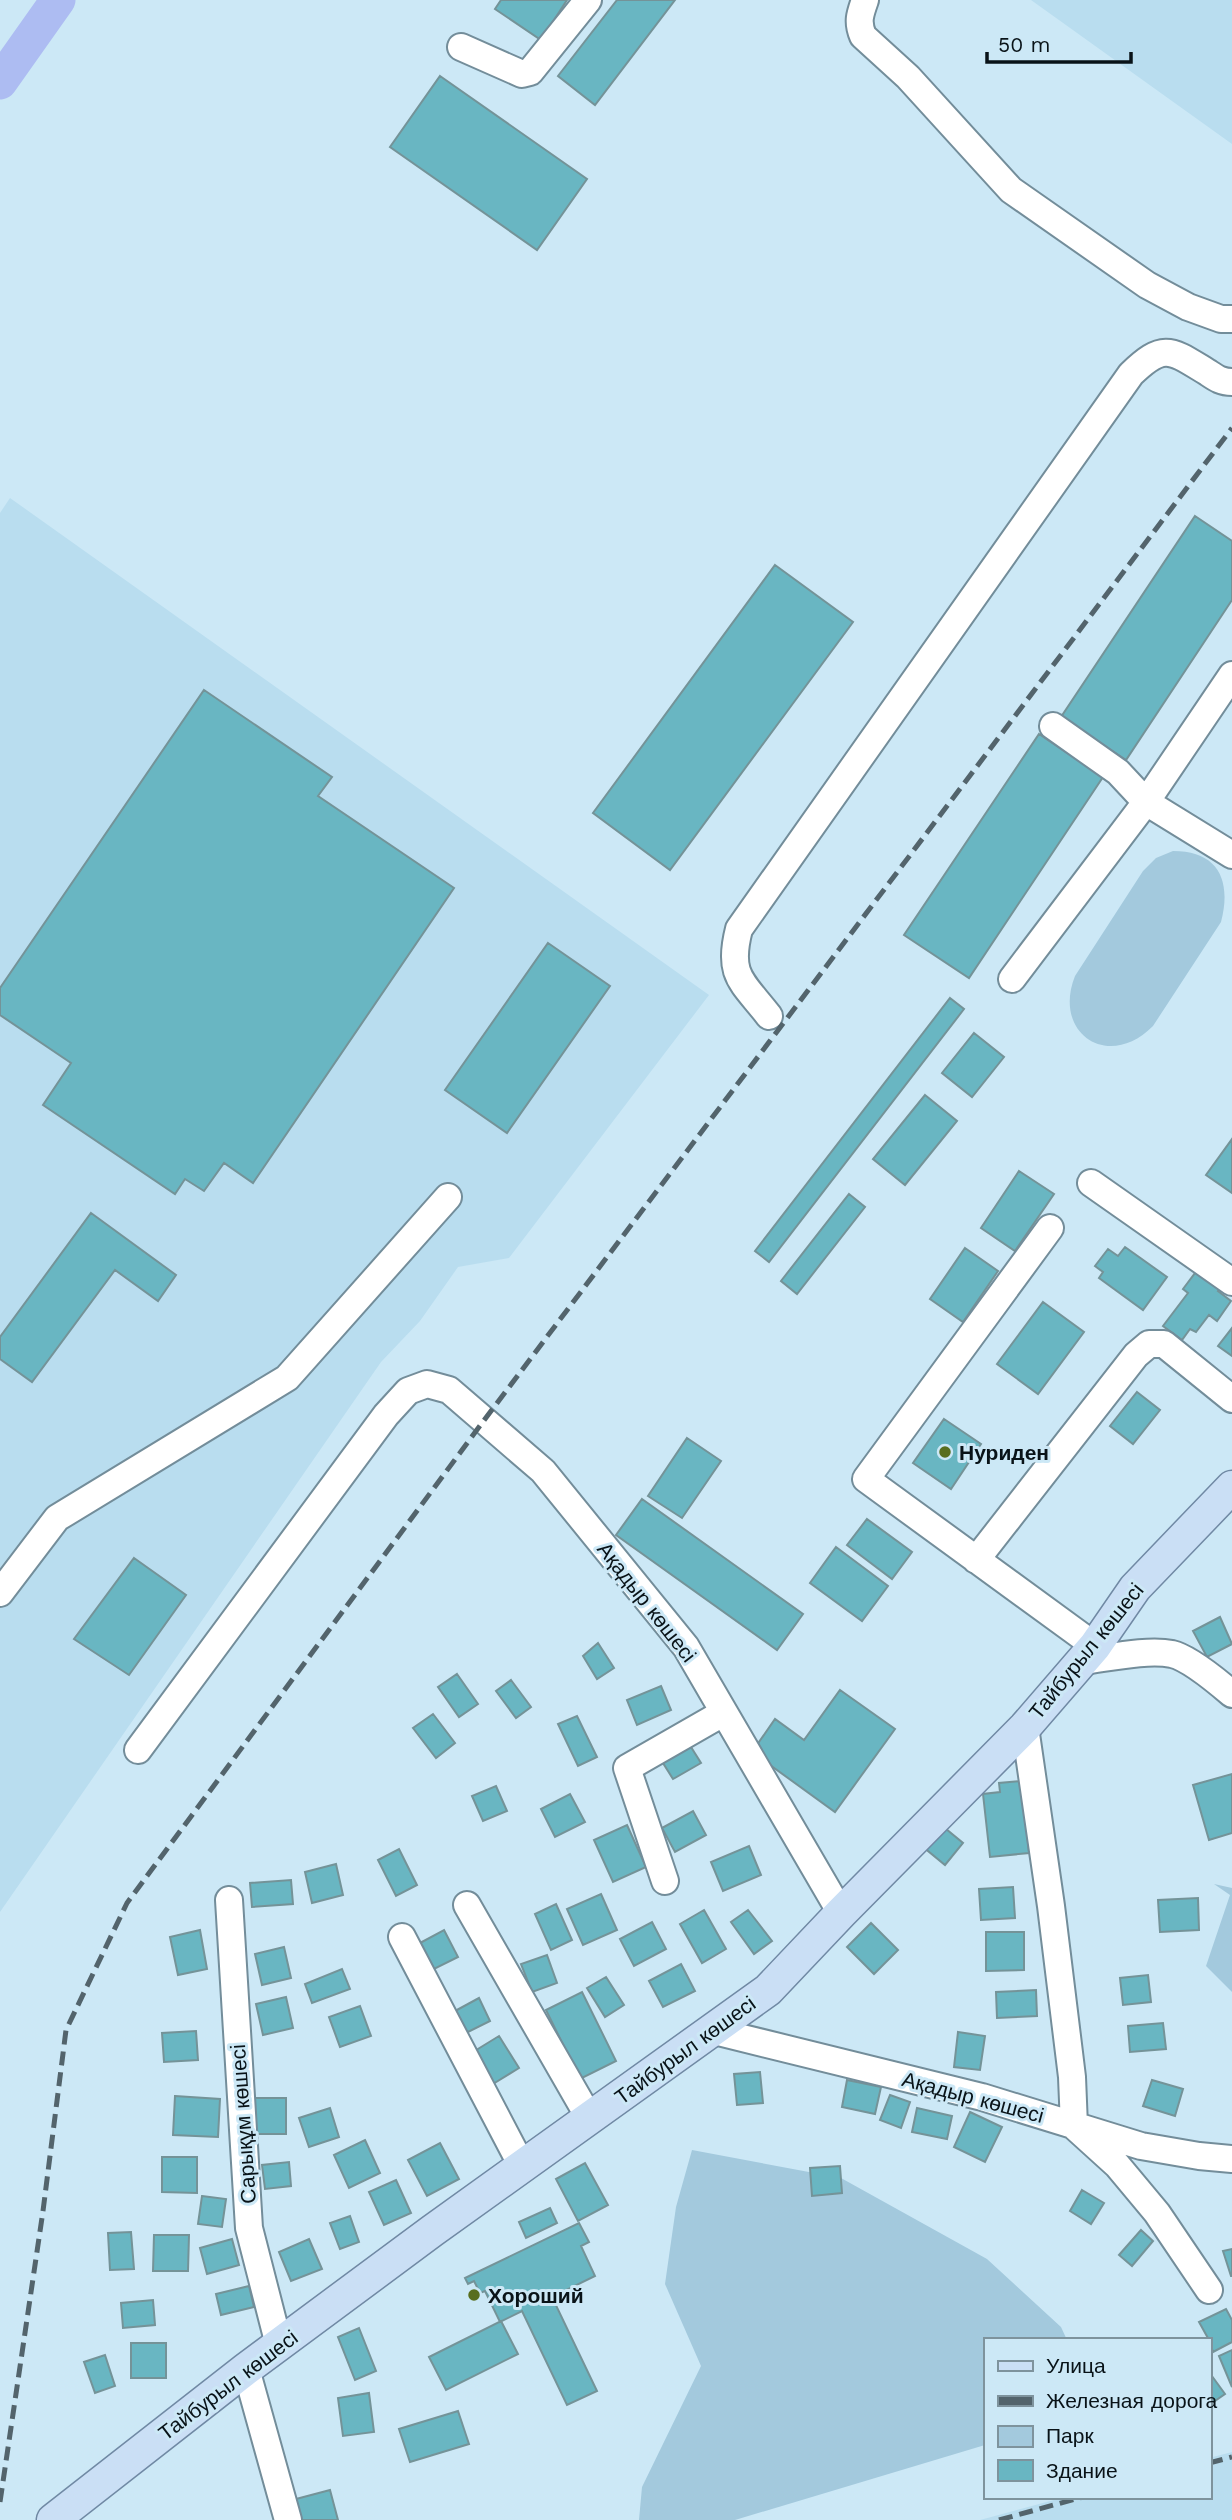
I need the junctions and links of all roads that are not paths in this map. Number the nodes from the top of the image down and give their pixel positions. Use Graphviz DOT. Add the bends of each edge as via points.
graph roads {
  1 [pos="587,0"];
  2 [pos="865,0"];
  3 [pos="461,47"];
  4 [pos="1232,319"];
  5 [pos="1232,382"];
  6 [pos="1232,675"];
  7 [pos="1053,726"];
  8 [pos="1146,802"];
  9 [pos="1232,855"];
  10 [pos="1012,979"];
  11 [pos="769,1016"];
  12 [pos="1091,1183"];
  13 [pos="448,1197"];
  14 [pos="1050,1228"];
  15 [pos="1232,1282"];
  16 [pos="1232,1399"];
  17 [pos="1232,1487"];
  18 [pos="976,1560"];
  19 [pos="0,1593"];
  20 [pos="1089,1653"];
  21 [pos="1232,1694"];
  22 [pos="723,1713"];
  23 [pos="1025,1727"];
  24 [pos="138,1749"];
  25 [pos="665,1881"];
  26 [pos="229,1900"];
  27 [pos="467,1905"];
  28 [pos="841,1913"];
  29 [pos="402,1937"];
  30 [pos="714,2031"];
  31 [pos="590,2119"];
  32 [pos="1074,2126"];
  33 [pos="1232,2159"];
  34 [pos="522,2166"];
  35 [pos="1209,2290"];
  36 [pos="279,2345"];
  37 [pos="246,2369"];
  38 [pos="53,2520"];
  39 [pos="288,2520"];
  1 -- 3 [label="street" via="530,72 522,74"];
  2 -- 4 [label="street" via="859,16 863,36 908,77 1011,190 1147,285 1188,307"];
  5 -- 11 [label="street" via="1223,382 1175,353 1156,354 1131,374 739,929 735,972"];
  6 -- 8 [label="street"];
  7 -- 8 [label="street" via="1118,772"];
  8 -- 9 [label="street"];
  8 -- 10 [label="street"];
  12 -- 15 [label="street"];
  13 -- 19 [label="street" via="286,1378 57,1518"];
  14 -- 18 [label="street" via="866,1479"];
  16 -- 18 [label="street" via="1164,1344 1149,1344"];
  17 -- 20 [label="main road, Тайбурыл көшесі" via="1135,1588"];
  18 -- 20 [label="street"];
  20 -- 21 [label="street" via="1173,1654"];
  20 -- 23 [label="main road, Тайбурыл көшесі"];
  22 -- 24 [label="street, Ақадыр көшесі" via="686,1647 543,1471 449,1390 427,1384 408,1391 386,1415"];
  22 -- 25 [label="street" via="627,1768"];
  22 -- 28 [label="street, Ақадыр көшесі"];
  23 -- 28 [label="main road, Тайбурыл көшесі"];
  23 -- 32 [label="street" via="1072,2077"];
  26 -- 36 [label="street, Сарықұм көшесі" via="249,2228"];
  27 -- 31 [label="street"];
  28 -- 30 [label="main road, Тайбурыл көшесі" via="768,1990"];
  29 -- 34 [label="street"];
  30 -- 31 [label="main road, Тайбурыл көшесі"];
  30 -- 32 [label="street, Ақадыр көшесі" via="982,2097"];
  31 -- 34 [label="main road, Тайбурыл көшесі"];
  32 -- 33 [label="street, Ақадыр көшесі" via="1141,2146"];
  32 -- 35 [label="street" via="1117,2165 1157,2213"];
  34 -- 36 [label="main road, Тайбурыл көшесі"];
  36 -- 37 [label="main road, Тайбурыл көшесі"];
  37 -- 38 [label="main road, Тайбурыл көшесі"];
  37 -- 39 [label="street"];
}
